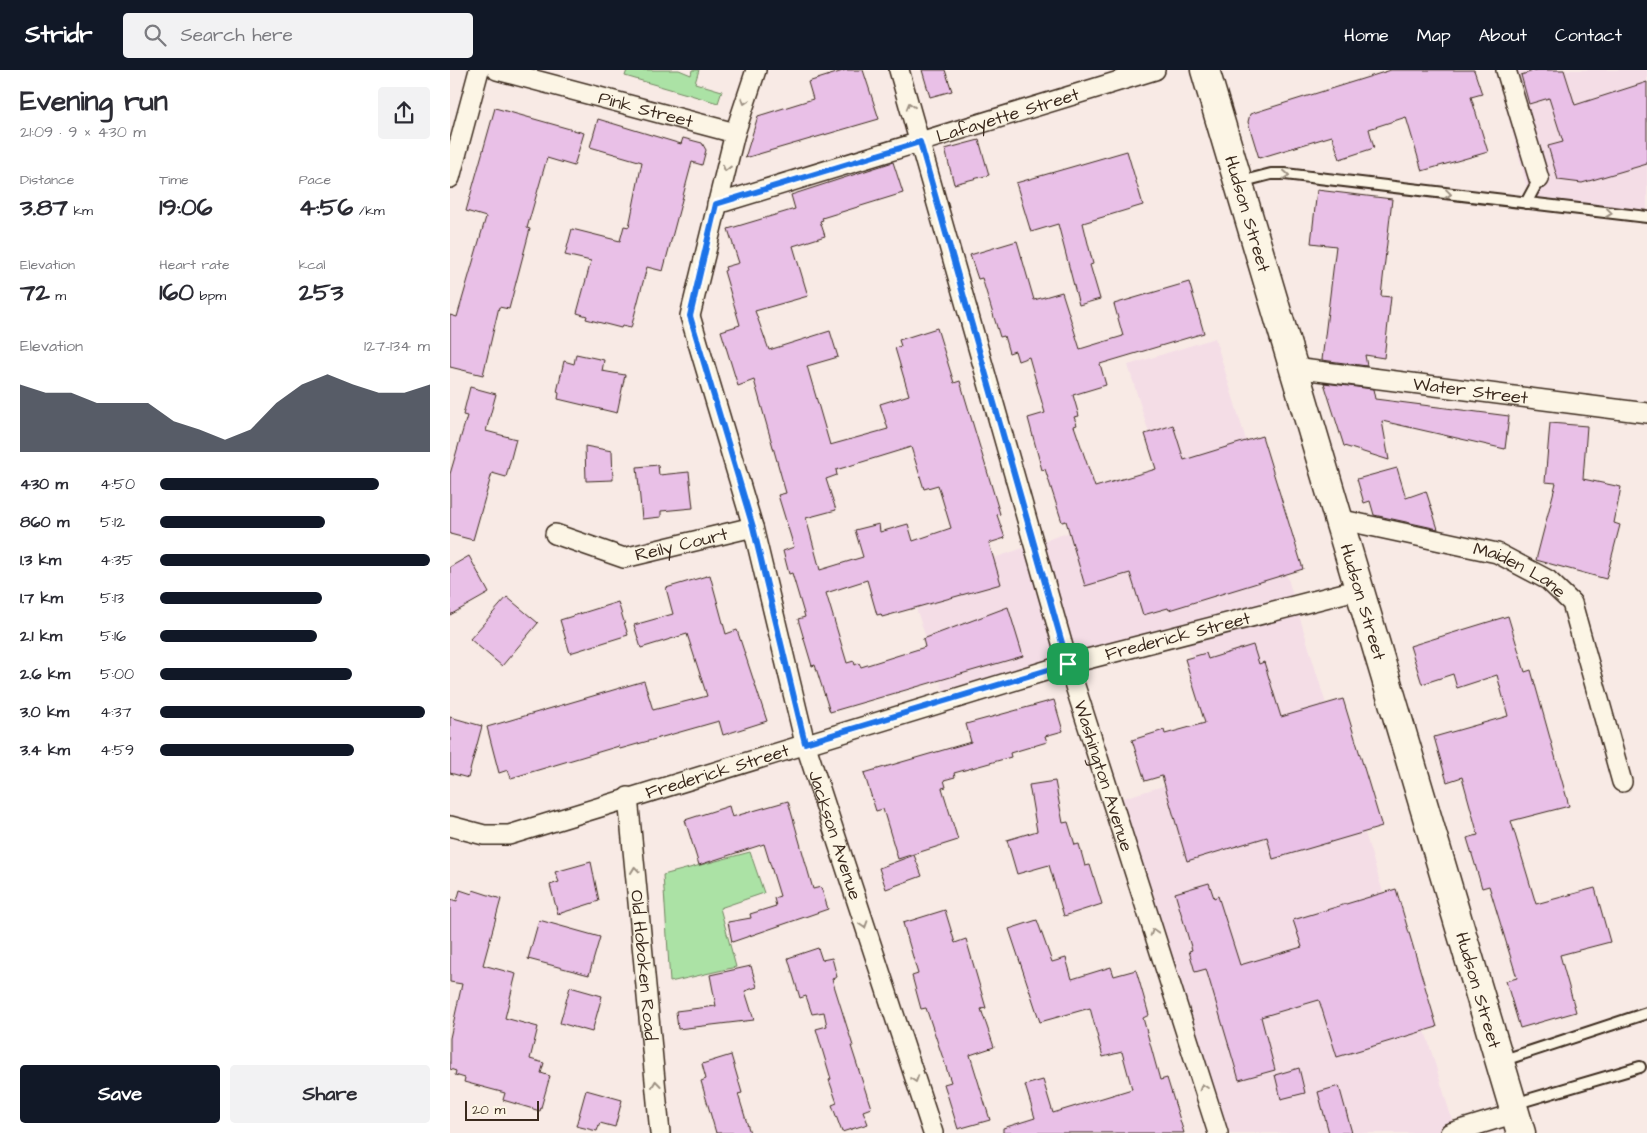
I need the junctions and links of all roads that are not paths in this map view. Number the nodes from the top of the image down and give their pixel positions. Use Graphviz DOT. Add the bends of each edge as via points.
graph roads {
  1 [pos="479,70"];
  2 [pos="498,70"];
  3 [pos="756,70"];
  4 [pos="899,70"];
  5 [pos="1155,70"];
  6 [pos="1205,70"];
  7 [pos="1506,70"];
  8 [pos="735,133"];
  9 [pos="920,142"];
  10 [pos="450,178"];
  11 [pos="1539,178"];
  12 [pos="1239,182"];
  13 [pos="1526,203"];
  14 [pos="716,204"];
  15 [pos="1647,217"];
  16 [pos="1294,368"];
  17 [pos="1647,413"];
  18 [pos="1338,519"];
  19 [pos="753,527"];
  20 [pos="555,534"];
  21 [pos="1360,589"];
  22 [pos="1068,664"];
  23 [pos="805,743"];
  24 [pos="1622,782"];
  25 [pos="628,797"];
  26 [pos="450,826"];
  27 [pos="1647,1013"];
  28 [pos="1500,1061"];
  29 [pos="1640,1067"];
  30 [pos="1516,1117"];
  31 [pos="660,1133"];
  32 [pos="933,1133"];
  33 [pos="1218,1133"];
  34 [pos="1450,1133"];
  1 -- 10 [label="street"];
  2 -- 8 [label="street, Pink Street"];
  3 -- 8 [label="street, Jackson Avenue, one-way"];
  9 -- 4 [label="street, Washington Avenue, one-way"];
  5 -- 9 [label="street, Lafayette Street"];
  6 -- 12 [label="main road, Hudson Street"];
  7 -- 11 [label="street"];
  8 -- 14 [label="street, Jackson Avenue, one-way"];
  9 -- 14 [label="street, Lafayette Street"];
  9 -- 22 [label="street, Washington Avenue"];
  11 -- 13 [label="lane"];
  12 -- 13 [label="lane, one-way" via="1285,174"];
  12 -- 16 [label="main road, Hudson Street"];
  13 -- 15 [label="lane, one-way"];
  14 -- 19 [label="street, Jackson Avenue" via="690,316"];
  16 -- 17 [label="street, Water Street"];
  16 -- 18 [label="main road, Hudson Street"];
  18 -- 21 [label="main road, Hudson Street"];
  18 -- 24 [label="street, Maiden Lane" via="1497,553 1548,580 1572,603"];
  19 -- 20 [label="street, Reily Court" via="624,558"];
  19 -- 23 [label="street, Jackson Avenue"];
  21 -- 22 [label="street, Frederick Street"];
  21 -- 28 [label="main road, Hudson Street"];
  22 -- 23 [label="street, Frederick Street"];
  33 -- 22 [label="street, Washington Avenue, one-way"];
  23 -- 25 [label="street, Frederick Street"];
  23 -- 32 [label="street, Jackson Avenue, one-way"];
  25 -- 26 [label="street, Frederick Street" via="509,835 484,835"];
  31 -- 25 [label="street, Old Hoboken Road, one-way"];
  27 -- 28 [label="lane"];
  28 -- 30 [label="main road, Hudson Street"];
  29 -- 30 [label="lane"];
  30 -- 34 [label="street"];
}
